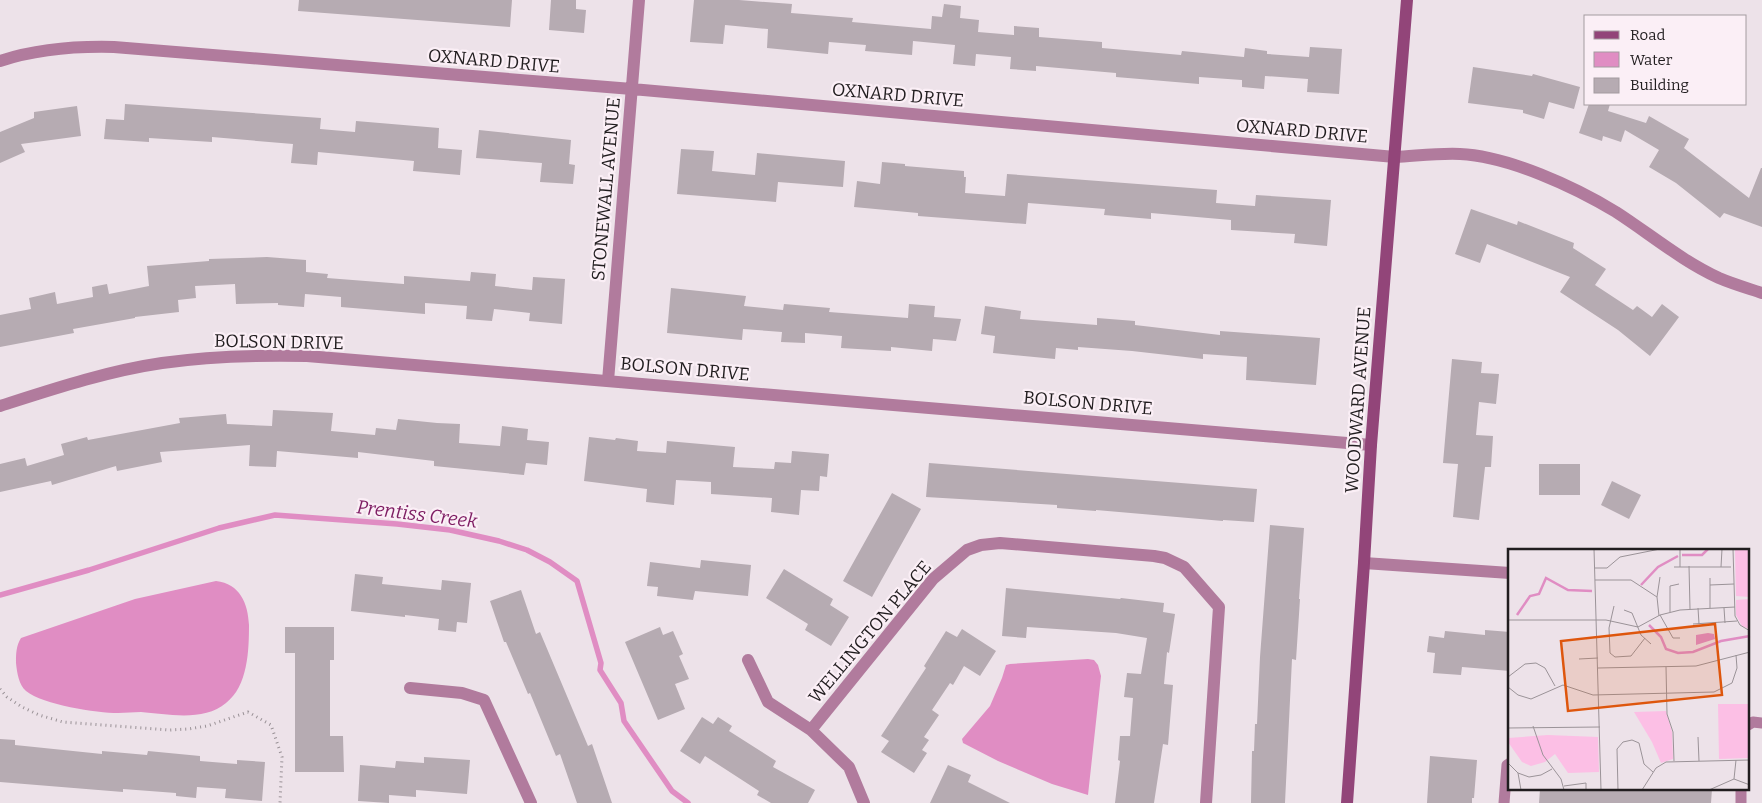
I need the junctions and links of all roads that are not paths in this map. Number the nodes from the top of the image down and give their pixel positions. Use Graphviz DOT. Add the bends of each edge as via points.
graph roads {
  1 [pos="639,0"];
  2 [pos="1408,0"];
  3 [pos="0,61"];
  4 [pos="632,89"];
  5 [pos="1395,157"];
  6 [pos="1762,293"];
  7 [pos="608,381"];
  8 [pos="0,406"];
  9 [pos="1371,444"];
  10 [pos="1364,563"];
  11 [pos="1508,573"];
  12 [pos="748,660"];
  13 [pos="410,688"];
  14 [pos="1762,723"];
  15 [pos="1750,724"];
  16 [pos="812,730"];
  17 [pos="1508,764"];
  18 [pos="1741,790"];
  19 [pos="531,803"];
  20 [pos="864,803"];
  21 [pos="1206,803"];
  22 [pos="1347,803"];
  23 [pos="1504,803"];
  24 [pos="1740,803"];
  1 -- 4 [label="street, STONEWALL AVENUE"];
  2 -- 5 [label="main road, WOODWARD AVENUE"];
  3 -- 4 [label="street, OXNARD DRIVE" via="45,50 114,47"];
  4 -- 5 [label="street, OXNARD DRIVE"];
  4 -- 7 [label="street, STONEWALL AVENUE"];
  5 -- 6 [label="street, OXNARD DRIVE" via="1460,154 1500,162 1553,179 1615,212 1701,268"];
  5 -- 9 [label="main road, WOODWARD AVENUE"];
  7 -- 8 [label="street, BOLSON DRIVE" via="307,356 229,357 162,363 114,372"];
  7 -- 9 [label="street, BOLSON DRIVE"];
  9 -- 10 [label="main road, WOODWARD AVENUE"];
  10 -- 11 [label="street"];
  10 -- 22 [label="main road, WOODWARD AVENUE"];
  12 -- 16 [label="street" via="768,702"];
  13 -- 19 [label="street" via="462,693 484,700"];
  14 -- 15 [label="lane"];
  16 -- 20 [label="street" via="849,767"];
  16 -- 21 [label="street, WELLINGTON PLACE" via="933,579 967,550 1000,543 1164,558 1184,566 1219,607"];
  17 -- 23 [label="lane"];
  18 -- 24 [label="lane"];
}
